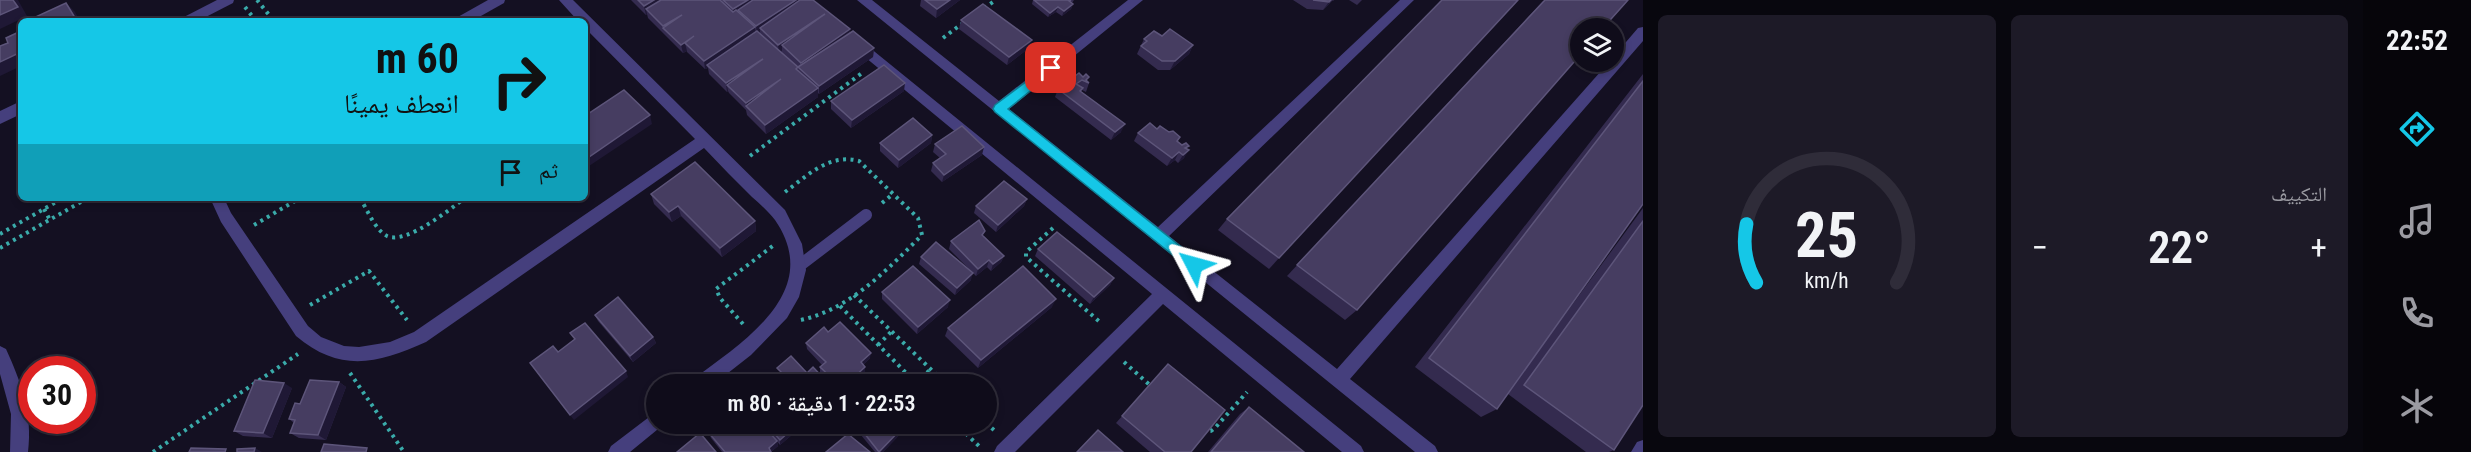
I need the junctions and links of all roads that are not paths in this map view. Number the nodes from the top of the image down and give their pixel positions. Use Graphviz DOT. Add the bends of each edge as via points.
graph roads {
  1 [pos="228,0"];
  2 [pos="499,0"];
  3 [pos="565,0"];
  4 [pos="863,0"];
  5 [pos="1137,0"];
  6 [pos="1408,0"];
  7 [pos="193,18"];
  8 [pos="466,18"];
  9 [pos="583,18"];
  10 [pos="588,23"];
  11 [pos="843,30"];
  12 [pos="1643,32"];
  13 [pos="18,109"];
  14 [pos="999,109"];
  15 [pos="0,118"];
  16 [pos="705,140"];
  17 [pos="219,201"];
  18 [pos="866,215"];
  19 [pos="1159,236"];
  20 [pos="799,266"];
  21 [pos="1163,294"];
  22 [pos="0,354"];
  23 [pos="713,374"];
  24 [pos="1338,380"];
  25 [pos="646,428"];
  26 [pos="1643,448"];
  27 [pos="19,452"];
  28 [pos="616,452"];
  29 [pos="1003,452"];
  30 [pos="1355,452"];
  31 [pos="1429,452"];
  32 [pos="1640,452"];
  1 -- 7 [label="street"];
  2 -- 8 [label="street"];
  3 -- 9 [label="street"];
  4 -- 14 [label="street"];
  5 -- 14 [label="street"];
  6 -- 19 [label="street"];
  10 -- 16 [label="street"];
  11 -- 21 [label="street"];
  12 -- 24 [label="street"];
  13 -- 15 [label="street"];
  14 -- 19 [label="street"];
  16 -- 17 [label="street" via="420,337 393,350 364,356 337,353 313,343 292,318"];
  16 -- 20 [label="street" via="780,215 792,233"];
  18 -- 20 [label="lane"];
  19 -- 24 [label="street"];
  20 -- 23 [label="street" via="794,293 780,318"];
  21 -- 29 [label="street"];
  21 -- 30 [label="street"];
  22 -- 27 [label="street" via="21,412"];
  24 -- 31 [label="street"];
  25 -- 28 [label="street"];
  26 -- 32 [label="street"];
}
